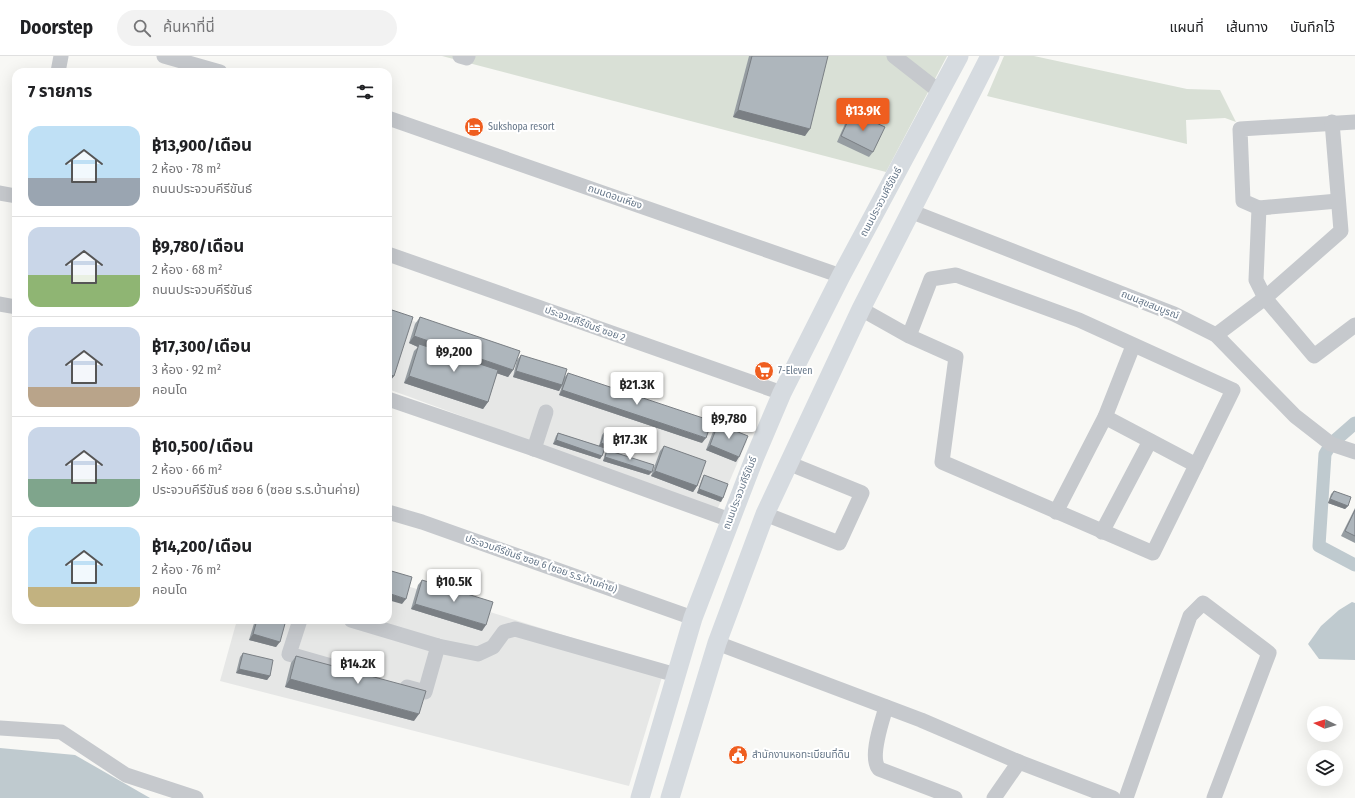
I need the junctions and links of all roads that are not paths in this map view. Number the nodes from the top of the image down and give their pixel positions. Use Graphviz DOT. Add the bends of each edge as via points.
graph roads {
  1 [pos="61,56"];
  2 [pos="164,56"];
  3 [pos="460,56"];
  4 [pos="468,56"];
  5 [pos="894,56"];
  6 [pos="959,56"];
  7 [pos="990,56"];
  8 [pos="59,68"];
  9 [pos="205,68"];
  10 [pos="940,92"];
  11 [pos="392,119"];
  12 [pos="1332,122"];
  13 [pos="1355,122"];
  14 [pos="0,193"];
  15 [pos="12,195"];
  16 [pos="1338,201"];
  17 [pos="1259,208"];
  18 [pos="910,211"];
  19 [pos="392,255"];
  20 [pos="841,276"];
  21 [pos="1265,298"];
  22 [pos="0,304"];
  23 [pos="12,306"];
  24 [pos="861,309"];
  25 [pos="1355,325"];
  26 [pos="1216,335"];
  27 [pos="909,336"];
  28 [pos="1133,346"];
  29 [pos="782,393"];
  30 [pos="392,400"];
  31 [pos="546,412"];
  32 [pos="1105,417"];
  33 [pos="1150,441"];
  34 [pos="534,449"];
  35 [pos="1355,452"];
  36 [pos="788,463"];
  37 [pos="1196,465"];
  38 [pos="1056,512"];
  39 [pos="392,513"];
  40 [pos="765,514"];
  41 [pos="730,520"];
  42 [pos="1102,532"];
  43 [pos="693,618"];
  44 [pos="299,624"];
  45 [pos="364,624"];
  46 [pos="717,643"];
  47 [pos="438,646"];
  48 [pos="349,671"];
  49 [pos="676,675"];
  50 [pos="394,684"];
  51 [pos="886,707"];
  52 [pos="0,728"];
  53 [pos="1020,762"];
  54 [pos="196,798"];
  55 [pos="640,798"];
  56 [pos="670,798"];
  57 [pos="955,798"];
  58 [pos="994,798"];
  59 [pos="1113,798"];
  60 [pos="1126,798"];
  61 [pos="1214,798"];
  1 -- 8 [label="street"];
  2 -- 9 [label="street"];
  3 -- 4 [label="street"];
  5 -- 10 [label="street"];
  6 -- 10 [label="main road, ถนนประจวบคีรีขันธ์"];
  7 -- 18 [label="main road"];
  10 -- 20 [label="main road, ถนนประจวบคีรีขันธ์"];
  11 -- 20 [label="street, ถนนดอนเหียง"];
  12 -- 13 [label="street"];
  12 -- 16 [label="street"];
  12 -- 17 [label="street" via="1240,129 1243,201"];
  14 -- 15 [label="street"];
  16 -- 17 [label="street"];
  16 -- 21 [label="street" via="1341,231"];
  17 -- 21 [label="street" via="1256,280"];
  18 -- 24 [label="main road"];
  18 -- 26 [label="street, ถนนสุขสมบูรณ์" via="1174,314"];
  19 -- 29 [label="street, ประจวบคีรีขันธ์ ซอย 2"];
  20 -- 29 [label="main road, ถนนประจวบคีรีขันธ์"];
  21 -- 25 [label="street" via="1314,356"];
  21 -- 26 [label="street"];
  22 -- 23 [label="street"];
  24 -- 27 [label="street"];
  24 -- 36 [label="main road"];
  26 -- 35 [label="street, ถนนสุขสมบูรณ์" via="1295,416 1331,444"];
  27 -- 28 [label="street" via="931,279 956,275 1078,320"];
  27 -- 38 [label="street" via="956,357 942,462"];
  28 -- 32 [label="street"];
  28 -- 37 [label="street" via="1233,390"];
  29 -- 41 [label="main road, ถนนประจวบคีรีขันธ์"];
  30 -- 34 [label="street"];
  31 -- 34 [label="street"];
  32 -- 33 [label="street"];
  32 -- 38 [label="street"];
  33 -- 37 [label="street"];
  33 -- 42 [label="street"];
  34 -- 41 [label="street"];
  36 -- 40 [label="main road"];
  36 -- 40 [label="street" via="862,493 846,529 839,544"];
  37 -- 42 [label="street" via="1153,553"];
  38 -- 42 [label="street"];
  39 -- 43 [label="street, ประจวบคีรีขันธ์ ซอย 6 (ซอย ร.ร.บ้านค่าย)"];
  40 -- 46 [label="main road"];
  41 -- 43 [label="main road, ถนนประจวบคีรีขันธ์"];
  43 -- 49 [label="main road, ถนนประจวบคีรีขันธ์"];
  44 -- 48 [label="street" via="289,654"];
  45 -- 47 [label="street"];
  46 -- 51 [label="street"];
  46 -- 56 [label="main road"];
  47 -- 49 [label="street" via="478,654 492,647 504,632 515,629"];
  47 -- 50 [label="street" via="425,692"];
  49 -- 55 [label="main road, ถนนประจวบคีรีขันธ์"];
  51 -- 53 [label="street"];
  51 -- 57 [label="street" via="876,750 877,766"];
  52 -- 54 [label="street" via="61,732 126,775"];
  53 -- 58 [label="street"];
  53 -- 59 [label="street"];
  60 -- 61 [label="street" via="1190,616 1203,603 1269,653"];
}
